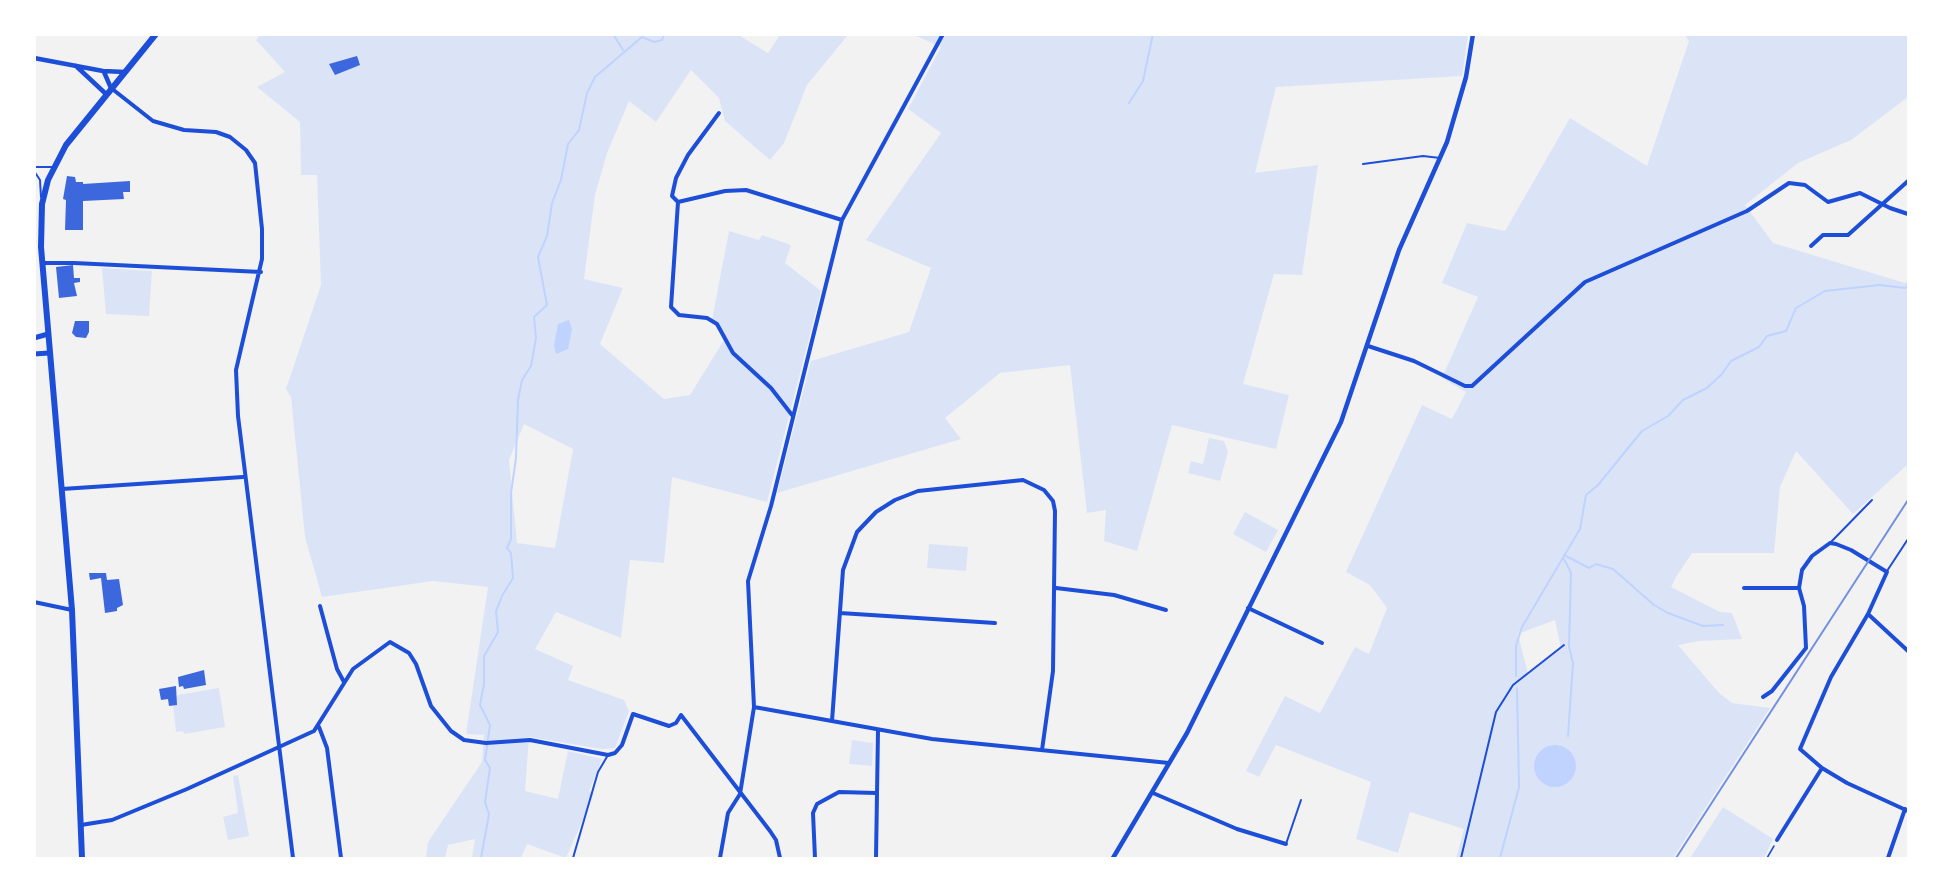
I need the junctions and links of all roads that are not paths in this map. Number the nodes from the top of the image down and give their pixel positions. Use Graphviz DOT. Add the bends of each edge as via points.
graph roads {
  1 [pos="156,34"];
  2 [pos="943,34"];
  3 [pos="1473,34"];
  4 [pos="34,58"];
  5 [pos="76,66"];
  6 [pos="103,71"];
  7 [pos="124,72"];
  8 [pos="111,88"];
  9 [pos="106,94"];
  10 [pos="719,114"];
  11 [pos="1441,158"];
  12 [pos="1363,164"];
  13 [pos="54,166"];
  14 [pos="34,169"];
  15 [pos="1908,181"];
  16 [pos="678,202"];
  17 [pos="42,204"];
  18 [pos="1881,204"];
  19 [pos="1908,214"];
  20 [pos="842,220"];
  21 [pos="1810,246"];
  22 [pos="42,264"];
  23 [pos="261,272"];
  24 [pos="48,334"];
  25 [pos="34,338"];
  26 [pos="1368,346"];
  27 [pos="50,353"];
  28 [pos="34,354"];
  29 [pos="793,416"];
  30 [pos="243,477"];
  31 [pos="61,489"];
  32 [pos="1872,500"];
  33 [pos="1908,539"];
  34 [pos="1830,543"];
  35 [pos="1887,572"];
  36 [pos="1056,588"];
  37 [pos="1744,588"];
  38 [pos="1800,588"];
  39 [pos="34,602"];
  40 [pos="320,606"];
  41 [pos="1248,607"];
  42 [pos="72,610"];
  43 [pos="1166,610"];
  44 [pos="840,613"];
  45 [pos="1868,614"];
  46 [pos="994,622"];
  47 [pos="1322,643"];
  48 [pos="1564,645"];
  49 [pos="1908,650"];
  50 [pos="344,683"];
  51 [pos="1763,697"];
  52 [pos="754,707"];
  53 [pos="832,721"];
  54 [pos="319,727"];
  55 [pos="878,730"];
  56 [pos="279,748"];
  57 [pos="1042,750"];
  58 [pos="608,755"];
  59 [pos="1169,764"];
  60 [pos="1822,768"];
  61 [pos="876,793"];
  62 [pos="1153,793"];
  63 [pos="740,794"];
  64 [pos="1301,800"];
  65 [pos="1907,810"];
  66 [pos="81,825"];
  67 [pos="1777,840"];
  68 [pos="1286,844"];
  69 [pos="82,858"];
  70 [pos="292,858"];
  71 [pos="341,858"];
  72 [pos="573,858"];
  73 [pos="720,858"];
  74 [pos="780,858"];
  75 [pos="815,858"];
  76 [pos="876,858"];
  77 [pos="1113,858"];
  78 [pos="1461,858"];
  79 [pos="1888,858"];
  1 -- 7 [label="main road"];
  2 -- 20 [label="street"];
  3 -- 11 [label="street" via="1462,94"];
  4 -- 5 [label="street"];
  5 -- 6 [label="street"];
  5 -- 9 [label="street"];
  6 -- 7 [label="street"];
  6 -- 8 [label="street"];
  7 -- 8 [label="main road"];
  8 -- 9 [label="main road"];
  8 -- 23 [label="street" via="153,121 184,130 224,134 250,156 255,163 260,198"];
  9 -- 13 [label="main road"];
  10 -- 16 [label="street" via="676,178 672,196"];
  11 -- 12 [label="lane" via="1423,156"];
  11 -- 26 [label="street" via="1400,250"];
  13 -- 14 [label="lane"];
  13 -- 17 [label="main road"];
  14 -- 17 [label="lane" via="40,180"];
  15 -- 18 [label="street"];
  16 -- 20 [label="street" via="746,190"];
  16 -- 29 [label="street" via="671,307 679,315 707,318 717,324 733,353 771,388"];
  17 -- 22 [label="main road"];
  18 -- 19 [label="street"];
  18 -- 21 [label="street" via="1848,235 1823,235"];
  18 -- 26 [label="street" via="1860,193 1828,202 1805,185 1789,183 1747,211 1585,282 1472,386"];
  20 -- 29 [label="street"];
  22 -- 23 [label="street"];
  22 -- 24 [label="main road"];
  23 -- 30 [label="street" via="236,370"];
  24 -- 25 [label="main road"];
  24 -- 27 [label="main road"];
  26 -- 41 [label="street" via="1338,428"];
  27 -- 28 [label="main road"];
  27 -- 31 [label="main road"];
  29 -- 52 [label="street" via="748,581"];
  30 -- 31 [label="street"];
  30 -- 56 [label="street"];
  31 -- 42 [label="main road"];
  32 -- 34 [label="lane"];
  33 -- 35 [label="lane"];
  34 -- 35 [label="street" via="1859,554"];
  34 -- 38 [label="street" via="1804,566"];
  35 -- 45 [label="street"];
  36 -- 43 [label="street" via="1114,596"];
  36 -- 44 [label="street" via="1055,511 1044,490 1023,480 918,491 895,500 864,523 843,570"];
  36 -- 57 [label="street" via="1053,671"];
  37 -- 38 [label="street"];
  38 -- 51 [label="street" via="1806,648"];
  39 -- 42 [label="street"];
  40 -- 50 [label="street"];
  41 -- 47 [label="street"];
  41 -- 59 [label="street"];
  42 -- 66 [label="main road"];
  44 -- 46 [label="street"];
  44 -- 53 [label="street"];
  45 -- 49 [label="street"];
  45 -- 60 [label="street" via="1831,677 1801,746 1801,752"];
  48 -- 78 [label="lane" via="1513,685 1496,712"];
  50 -- 54 [label="street"];
  50 -- 58 [label="street" via="353,669 390,642 416,664 431,706 451,731 464,740 530,740"];
  52 -- 53 [label="street"];
  52 -- 63 [label="street"];
  53 -- 55 [label="street"];
  54 -- 56 [label="street"];
  54 -- 71 [label="street" via="327,748"];
  55 -- 57 [label="street"];
  55 -- 61 [label="street"];
  56 -- 66 [label="street" via="112,820"];
  56 -- 70 [label="street"];
  57 -- 59 [label="street"];
  58 -- 63 [label="street" via="622,745 633,714 669,726 681,715"];
  58 -- 72 [label="lane" via="595,783"];
  59 -- 62 [label="street"];
  60 -- 65 [label="street"];
  60 -- 67 [label="street"];
  61 -- 75 [label="street" via="839,792 817,804 813,813"];
  61 -- 76 [label="street"];
  62 -- 68 [label="street" via="1237,829"];
  62 -- 77 [label="street"];
  63 -- 73 [label="street" via="728,813"];
  63 -- 74 [label="street" via="776,840"];
  64 -- 68 [label="lane"];
  65 -- 79 [label="street"];
  66 -- 69 [label="main road"];
}
